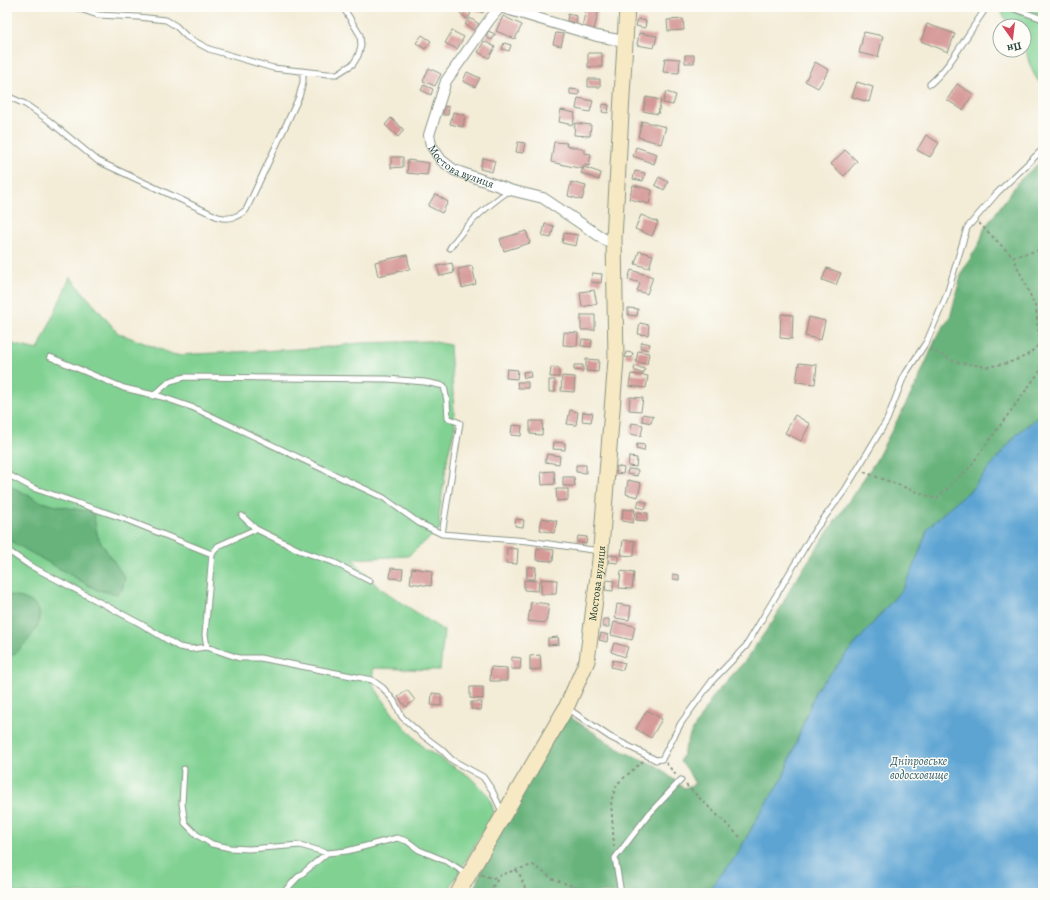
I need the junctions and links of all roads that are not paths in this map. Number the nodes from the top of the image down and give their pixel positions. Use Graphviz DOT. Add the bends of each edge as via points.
graph roads {
  1 [pos="74,7"];
  2 [pos="344,7"];
  3 [pos="500,7"];
  4 [pos="627,7"];
  5 [pos="987,7"];
  6 [pos="1009,7"];
  7 [pos="1043,19"];
  8 [pos="624,42"];
  9 [pos="303,71"];
  10 [pos="930,84"];
  11 [pos="7,96"];
  12 [pos="1043,149"];
  13 [pos="510,190"];
  14 [pos="614,241"];
  15 [pos="450,248"];
  16 [pos="50,357"];
  17 [pos="153,396"];
  18 [pos="7,474"];
  19 [pos="242,516"];
  20 [pos="256,529"];
  21 [pos="442,534"];
  22 [pos="7,550"];
  23 [pos="601,552"];
  24 [pos="212,554"];
  25 [pos="370,581"];
  26 [pos="207,647"];
  27 [pos="566,708"];
  28 [pos="184,769"];
  29 [pos="681,780"];
  30 [pos="504,814"];
  31 [pos="327,853"];
  32 [pos="470,872"];
  33 [pos="284,893"];
  34 [pos="458,893"];
  35 [pos="621,893"];
  1 -- 9 [label="lane" via="98,15 166,20 187,37 209,49 273,68"];
  2 -- 9 [label="lane" via="360,35 361,46 358,56 346,70 337,74"];
  3 -- 8 [label="street, Мостова вулиця"];
  3 -- 13 [label="street, Мостова вулиця" via="446,81 429,135 431,145 447,166"];
  4 -- 8 [label="street, Мостова вулиця"];
  5 -- 10 [label="lane" via="945,71"];
  6 -- 7 [label="lane"];
  8 -- 14 [label="street, Мостова вулиця"];
  9 -- 11 [label="lane" via="299,96 246,210 226,219 218,218 98,161 48,120 25,104"];
  12 -- 27 [label="lane" via="997,193 967,228 948,294 924,345 904,376 887,420 845,490 815,530 746,646 712,681 681,723 662,759 656,760 610,737"];
  13 -- 14 [label="street, Мостова вулиця" via="543,198 607,241"];
  13 -- 15 [label="lane" via="471,222 457,236"];
  14 -- 23 [label="street, Мостова вулиця" via="616,360"];
  16 -- 17 [label="lane" via="124,388"];
  17 -- 21 [label="lane" via="194,408 378,495 419,523"];
  17 -- 21 [label="lane" via="170,381 185,377 387,379 444,386 448,418 460,424"];
  18 -- 24 [label="lane" via="33,488 129,521"];
  19 -- 20 [label="lane"];
  20 -- 24 [label="lane" via="218,546"];
  20 -- 25 [label="lane"];
  21 -- 23 [label="lane" via="528,541"];
  22 -- 26 [label="lane" via="29,565 142,624 179,647"];
  23 -- 27 [label="street, Мостова вулиця" via="587,661"];
  24 -- 26 [label="lane" via="205,635"];
  26 -- 30 [label="lane" via="239,658 260,658 372,680 383,688 394,701 402,717 421,734 452,760 482,777"];
  27 -- 30 [label="street, Мостова вулиця"];
  28 -- 31 [label="lane" via="182,804 185,823 197,835 212,844 249,849 300,845"];
  29 -- 35 [label="lane" via="649,814 615,858"];
  30 -- 32 [label="street, Мостова вулиця"];
  31 -- 32 [label="lane" via="347,851 397,838"];
  31 -- 33 [label="lane" via="297,878"];
  32 -- 34 [label="street, Мостова вулиця"];
}
